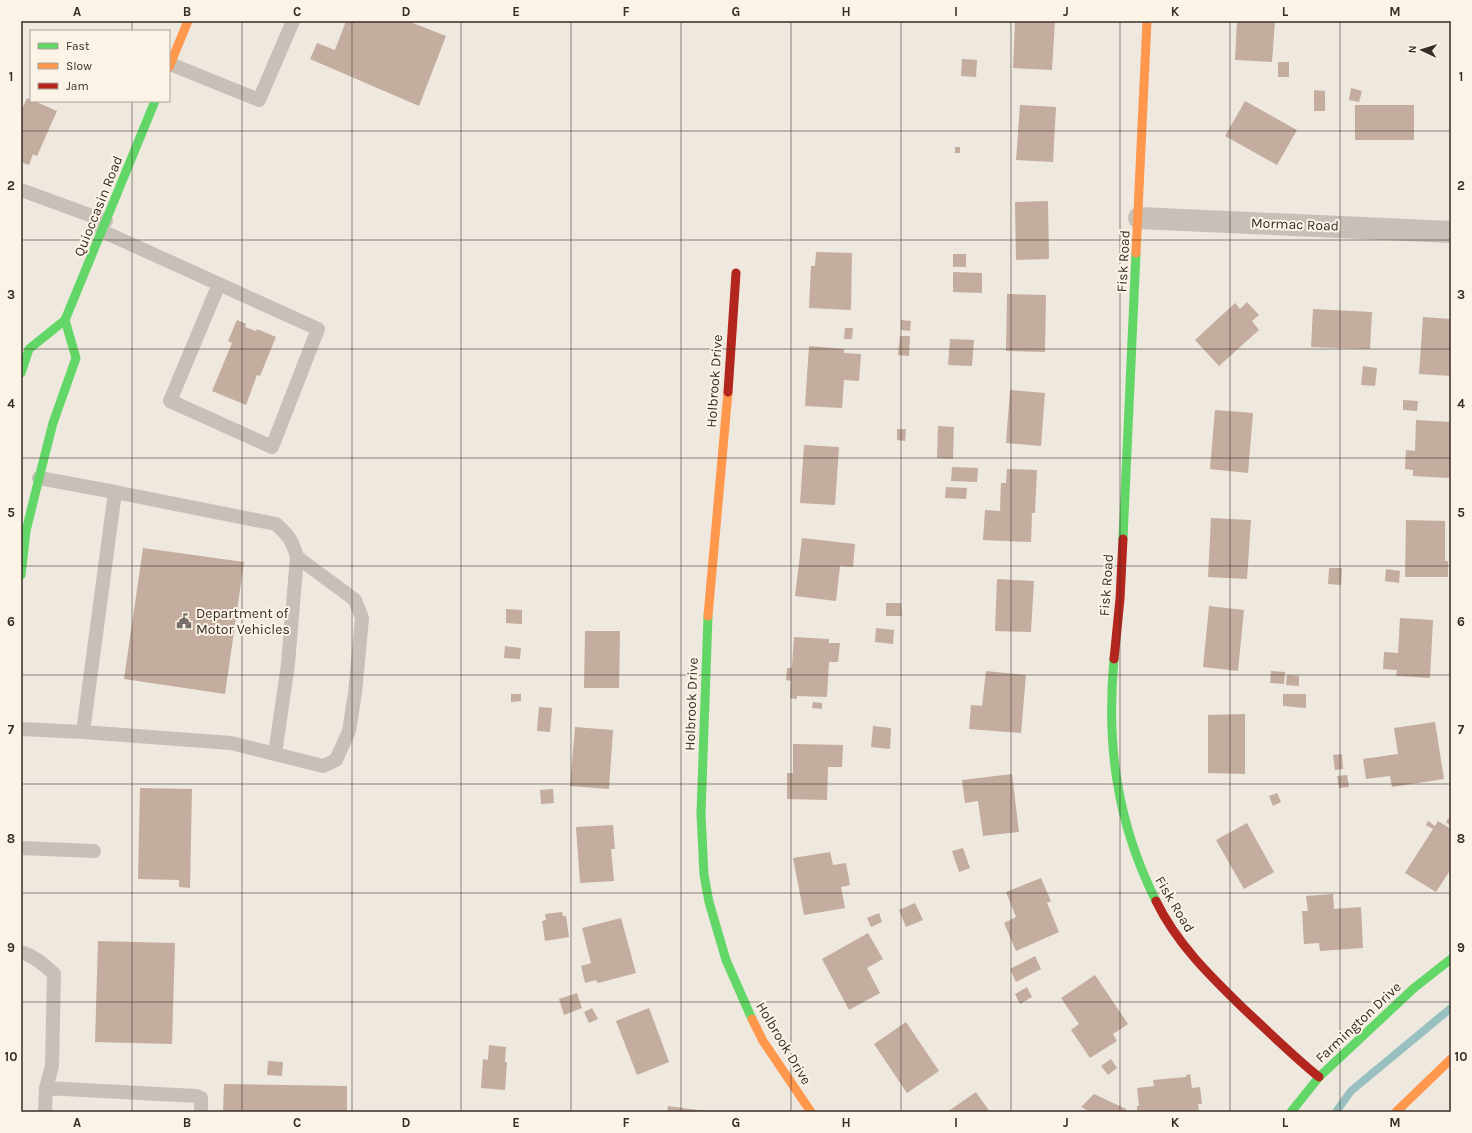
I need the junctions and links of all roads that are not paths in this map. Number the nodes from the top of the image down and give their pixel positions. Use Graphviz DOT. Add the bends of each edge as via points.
graph roads {
  1 [pos="188,21"];
  2 [pos="293,21"];
  3 [pos="1147,21"];
  4 [pos="170,66"];
  5 [pos="155,102"];
  6 [pos="21,190"];
  7 [pos="1139,218"];
  8 [pos="104,226"];
  9 [pos="1451,232"];
  10 [pos="736,273"];
  11 [pos="219,284"];
  12 [pos="65,320"];
  13 [pos="21,373"];
  14 [pos="39,478"];
  15 [pos="115,492"];
  16 [pos="297,557"];
  17 [pos="21,575"];
  18 [pos="21,729"];
  19 [pos="83,732"];
  20 [pos="275,754"];
  21 [pos="21,848"];
  22 [pos="94,851"];
  23 [pos="21,952"];
  24 [pos="1451,959"];
  25 [pos="1451,1059"];
  26 [pos="1319,1077"];
  27 [pos="46,1088"];
  28 [pos="201,1105"];
  29 [pos="45,1112"];
  30 [pos="811,1112"];
  31 [pos="1291,1112"];
  32 [pos="1396,1112"];
  1 -- 4 [label="street"];
  2 -- 4 [label="lane" via="259,100"];
  3 -- 7 [label="street, Fisk Road"];
  5 -- 8 [label="street, Quioccasin Road"];
  6 -- 8 [label="lane"];
  7 -- 9 [label="street, Mormac Road"];
  7 -- 26 [label="street, Fisk Road" via="1120,599 1112,683 1114,763 1121,810 1145,882 1174,932 1201,967 1290,1054"];
  8 -- 11 [label="lane"];
  8 -- 12 [label="street, Quioccasin Road"];
  10 -- 30 [label="street, Holbrook Drive" via="726,421 708,618 701,814 704,876 726,960 749,1014"];
  11 -- 11 [label="lane" via="318,329 272,447 170,401"];
  12 -- 13 [label="street, Quioccasin Road" via="29,349"];
  12 -- 14 [label="street" via="76,358 53,423"];
  14 -- 15 [label="lane"];
  14 -- 17 [label="street" via="26,531"];
  15 -- 16 [label="lane" via="276,524 292,541"];
  15 -- 19 [label="lane"];
  16 -- 20 [label="lane" via="288,664"];
  16 -- 20 [label="lane" via="355,600 362,618 355,694 349,730 336,760 323,766"];
  18 -- 19 [label="lane"];
  19 -- 20 [label="lane" via="231,743"];
  21 -- 22 [label="lane"];
  23 -- 27 [label="lane" via="28,954 54,974 52,1066"];
  24 -- 26 [label="street, Farmington Drive" via="1414,988"];
  25 -- 32 [label="street"];
  26 -- 31 [label="street, Farmington Drive"];
  27 -- 28 [label="lane" via="196,1096"];
  27 -- 29 [label="lane"];
}
